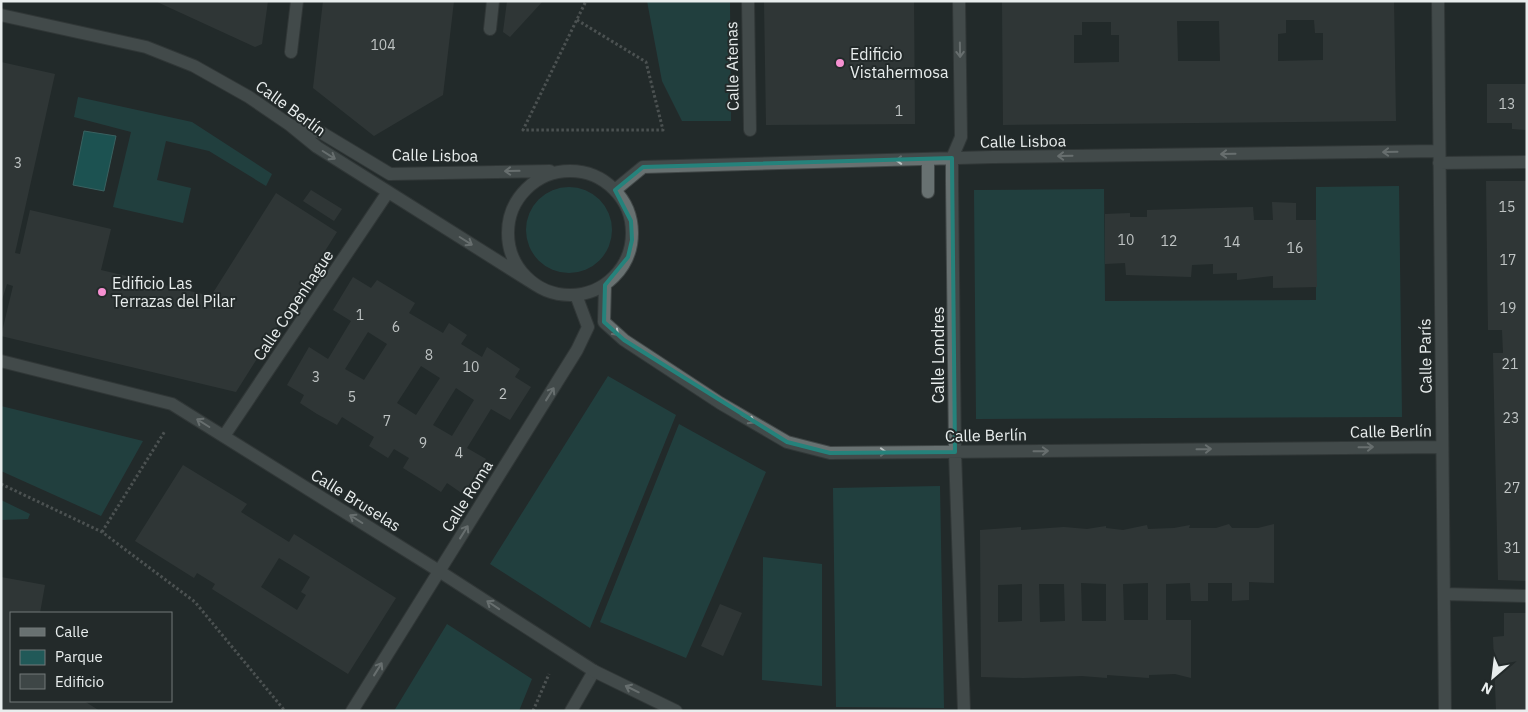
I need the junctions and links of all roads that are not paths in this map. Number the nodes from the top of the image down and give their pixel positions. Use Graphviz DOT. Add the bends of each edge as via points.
graph roads {
  1 [pos="297,1"];
  2 [pos="493,1"];
  3 [pos="748,1"];
  4 [pos="959,1"];
  5 [pos="1438,1"];
  6 [pos="1,15"];
  7 [pos="490,29"];
  8 [pos="291,52"];
  9 [pos="290,125"];
  10 [pos="750,130"];
  11 [pos="1439,157"];
  12 [pos="952,158"];
  13 [pos="928,159"];
  14 [pos="1527,162"];
  15 [pos="561,171"];
  16 [pos="615,190"];
  17 [pos="388,192"];
  18 [pos="928,192"];
  19 [pos="536,285"];
  20 [pos="605,285"];
  21 [pos="576,295"];
  22 [pos="1,361"];
  23 [pos="224,436"];
  24 [pos="1442,447"];
  25 [pos="955,452"];
  26 [pos="439,570"];
  27 [pos="1444,594"];
  28 [pos="1527,596"];
  29 [pos="594,671"];
  30 [pos="352,711"];
  31 [pos="571,711"];
  32 [pos="676,711"];
  33 [pos="964,711"];
  34 [pos="1445,711"];
  1 -- 8 [label="street"];
  2 -- 7 [label="street"];
  3 -- 10 [label="street, Calle Atenas"];
  4 -- 12 [label="street, Calle Londres, one-way" via="961,136"];
  5 -- 11 [label="street, Calle París"];
  6 -- 9 [label="street, Calle Berlín" via="146,47 194,66 250,97"];
  15 -- 9 [label="street, Calle Lisboa, one-way" via="390,174 322,133"];
  9 -- 17 [label="street, Calle Berlín, one-way" via="316,147"];
  11 -- 12 [label="street, Calle Lisboa, one-way"];
  11 -- 14 [label="street, Calle Lisboa"];
  11 -- 24 [label="street, Calle París"];
  12 -- 13 [label="street, Calle Lisboa"];
  12 -- 25 [label="street, Calle Londres"];
  13 -- 16 [label="street, Calle Lisboa, one-way" via="643,167"];
  13 -- 18 [label="street"];
  15 -- 16 [label="street" via="581,172 599,178"];
  15 -- 19 [label="street" via="542,177 527,188 515,202 509,220 512,257 522,273"];
  16 -- 20 [label="street" via="631,221 632,240 628,257"];
  17 -- 19 [label="street, Calle Berlín, one-way"];
  17 -- 23 [label="street, Calle Copenhague"];
  19 -- 21 [label="street" via="555,293"];
  20 -- 21 [label="street"];
  20 -- 25 [label="street, Calle Berlín, one-way" via="604,322 624,340 787,442 830,453"];
  26 -- 21 [label="street, Calle Roma, one-way" via="578,350 588,327"];
  23 -- 22 [label="street, Calle Bruselas, one-way" via="172,404"];
  26 -- 23 [label="street, Calle Bruselas, one-way"];
  25 -- 24 [label="street, Calle Berlín, one-way"];
  24 -- 27 [label="street, Calle París"];
  25 -- 33 [label="street, Calle Londres"];
  29 -- 26 [label="street, Calle Bruselas, one-way"];
  30 -- 26 [label="street, Calle Roma, one-way"];
  27 -- 28 [label="street"];
  27 -- 34 [label="street, Calle París"];
  29 -- 31 [label="street"];
  32 -- 29 [label="street, Calle Bruselas, one-way"];
}
